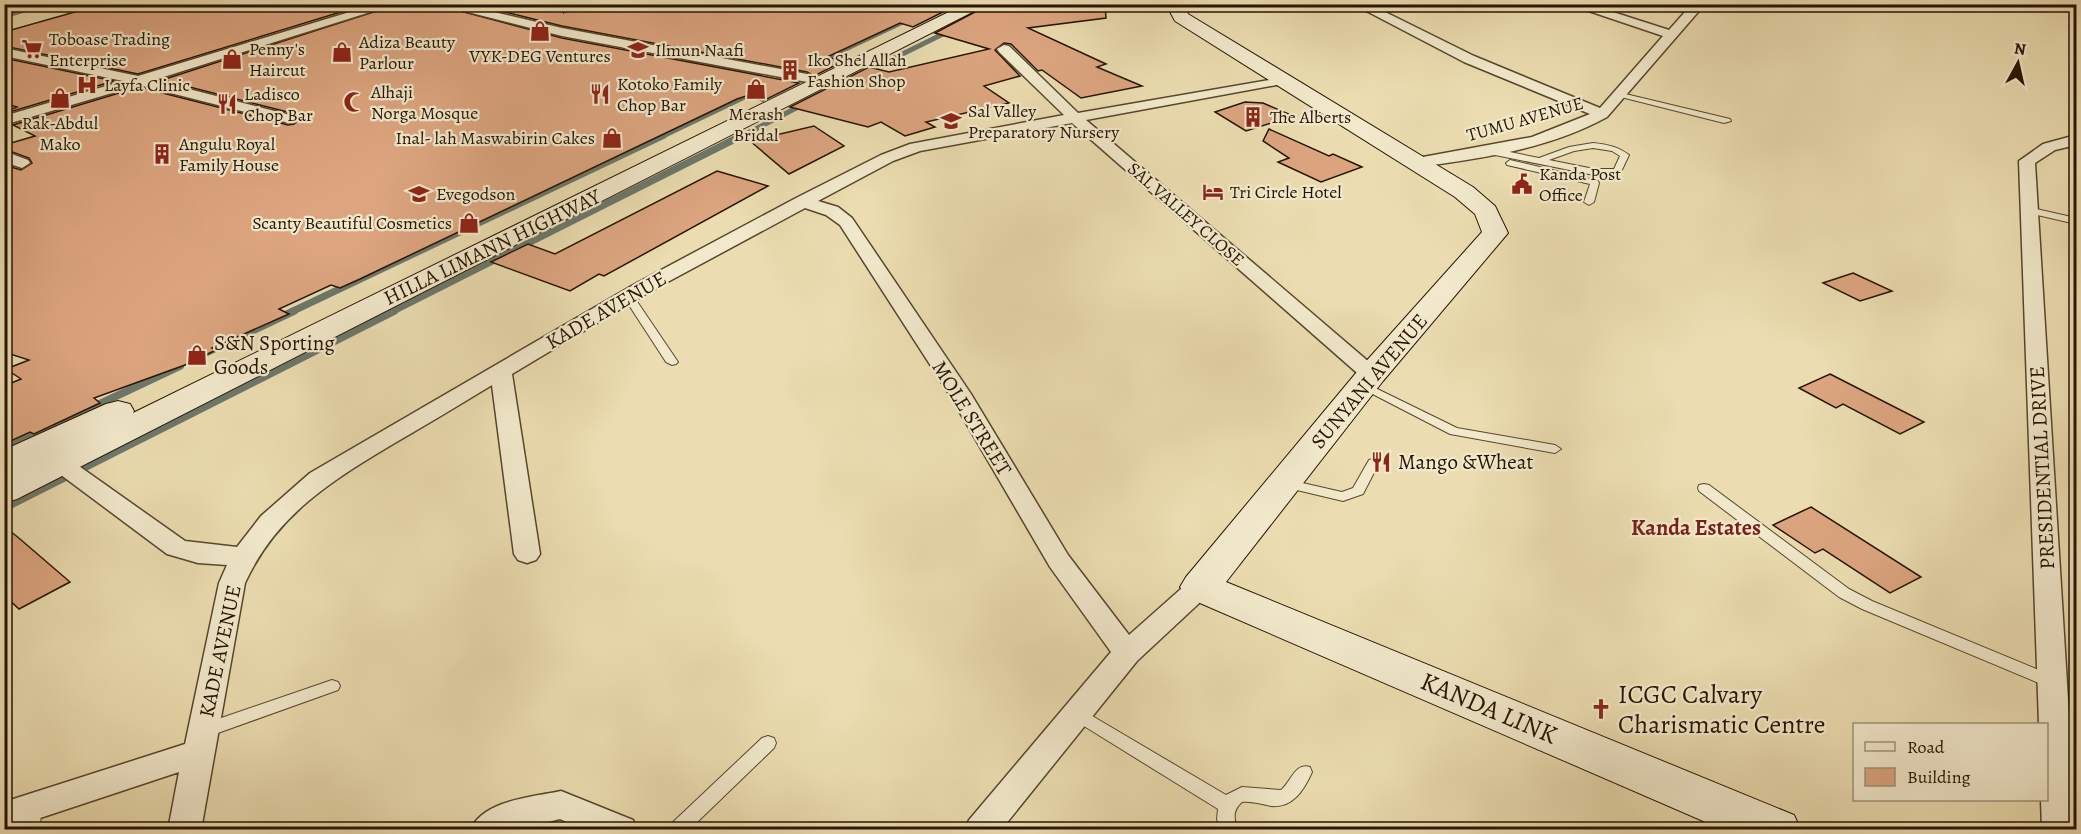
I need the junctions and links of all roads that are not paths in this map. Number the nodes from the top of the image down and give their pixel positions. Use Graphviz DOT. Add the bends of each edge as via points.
graph roads {
  1 [pos="21,4"];
  2 [pos="390,4"];
  3 [pos="442,4"];
  4 [pos="957,4"];
  5 [pos="981,4"];
  6 [pos="1175,4"];
  7 [pos="1359,4"];
  8 [pos="1574,4"];
  9 [pos="1699,4"];
  10 [pos="4,9"];
  11 [pos="1672,35"];
  12 [pos="1004,49"];
  13 [pos="4,52"];
  14 [pos="807,78"];
  15 [pos="133,80"];
  16 [pos="1282,80"];
  17 [pos="1620,94"];
  18 [pos="1602,114"];
  19 [pos="1075,118"];
  20 [pos="289,119"];
  21 [pos="4,121"];
  22 [pos="1727,121"];
  23 [pos="2076,140"];
  24 [pos="1483,153"];
  25 [pos="4,156"];
  26 [pos="1540,161"];
  27 [pos="1418,162"];
  28 [pos="22,163"];
  29 [pos="802,202"];
  30 [pos="1589,202"];
  31 [pos="2028,210"];
  32 [pos="2076,221"];
  33 [pos="628,296"];
  34 [pos="672,362"];
  35 [pos="501,371"];
  36 [pos="1368,380"];
  37 [pos="1556,449"];
  38 [pos="4,464"];
  39 [pos="61,464"];
  40 [pos="1373,464"];
  41 [pos="1284,483"];
  42 [pos="1704,488"];
  43 [pos="4,491"];
  44 [pos="527,554"];
  45 [pos="244,557"];
  46 [pos="1200,587"];
  47 [pos="1127,653"];
  48 [pos="2053,682"];
  49 [pos="332,686"];
  50 [pos="1077,713"];
  51 [pos="201,742"];
  52 [pos="768,742"];
  53 [pos="1304,771"];
  54 [pos="1227,805"];
  55 [pos="23,818"];
  56 [pos="184,830"];
  57 [pos="486,830"];
  58 [pos="621,830"];
  59 [pos="677,830"];
  60 [pos="981,830"];
  61 [pos="1229,830"];
  62 [pos="1777,830"];
  63 [pos="2059,830"];
  1 -- 10 [label="main road"];
  2 -- 15 [label="street"];
  3 -- 14 [label="street" via="562,32"];
  4 -- 14 [label="main road, HILLA LIMANN HIGHWAY"];
  5 -- 39 [label="main road, HILLA LIMANN HIGHWAY"];
  6 -- 16 [label="main road, SUNYANI AVENUE" via="1181,17"];
  7 -- 18 [label="street" via="1469,59"];
  8 -- 11 [label="street"];
  9 -- 11 [label="street, TUMU AVENUE"];
  11 -- 17 [label="street, TUMU AVENUE"];
  12 -- 19 [label="street, SAL VALLEY CLOSE"];
  13 -- 15 [label="street"];
  14 -- 38 [label="main road, HILLA LIMANN HIGHWAY"];
  15 -- 20 [label="street"];
  15 -- 21 [label="street"];
  16 -- 19 [label="street, KADE AVENUE"];
  16 -- 27 [label="main road, SUNYANI AVENUE"];
  17 -- 18 [label="street, TUMU AVENUE"];
  17 -- 22 [label="lane"];
  18 -- 24 [label="street, TUMU AVENUE" via="1573,128"];
  19 -- 29 [label="street, KADE AVENUE" via="916,147 861,170"];
  19 -- 36 [label="street, SAL VALLEY CLOSE"];
  23 -- 31 [label="street, PRESIDENTIAL DRIVE" via="2049,147 2027,161"];
  24 -- 26 [label="lane"];
  24 -- 27 [label="street, TUMU AVENUE"];
  24 -- 30 [label="lane" via="1595,183"];
  25 -- 28 [label="street"];
  26 -- 26 [label="lane" via="1609,174 1617,172 1625,155 1589,145"];
  27 -- 36 [label="main road, SUNYANI AVENUE" via="1486,211 1495,233"];
  29 -- 33 [label="street, KADE AVENUE"];
  29 -- 47 [label="street, MOLE STREET" via="832,211 846,222 960,394 1059,561"];
  31 -- 32 [label="lane"];
  31 -- 48 [label="street, PRESIDENTIAL DRIVE"];
  33 -- 34 [label="lane"];
  33 -- 35 [label="street, KADE AVENUE"];
  35 -- 44 [label="street"];
  35 -- 45 [label="street, KADE AVENUE" via="320,478 270,522"];
  36 -- 37 [label="lane" via="1442,427 1467,436"];
  36 -- 41 [label="main road, SUNYANI AVENUE"];
  39 -- 43 [label="main road, HILLA LIMANN HIGHWAY"];
  39 -- 45 [label="street" via="176,548 198,554"];
  40 -- 41 [label="lane" via="1358,491 1342,497"];
  41 -- 46 [label="main road, SUNYANI AVENUE"];
  42 -- 48 [label="lane" via="1844,593"];
  45 -- 51 [label="street, KADE AVENUE" via="232,583"];
  46 -- 47 [label="street, SUNYANI AVENUE"];
  46 -- 62 [label="main road, KANDA LINK"];
  47 -- 50 [label="street, SUNYANI AVENUE"];
  48 -- 63 [label="street, PRESIDENTIAL DRIVE"];
  49 -- 51 [label="lane"];
  50 -- 54 [label="lane"];
  50 -- 60 [label="street, SUNYANI AVENUE"];
  51 -- 55 [label="street"];
  51 -- 56 [label="street, KADE AVENUE"];
  52 -- 59 [label="lane"];
  53 -- 54 [label="lane" via="1290,794 1282,798 1241,794"];
  54 -- 61 [label="lane"];
  57 -- 58 [label="street" via="508,817 561,805"];
}
